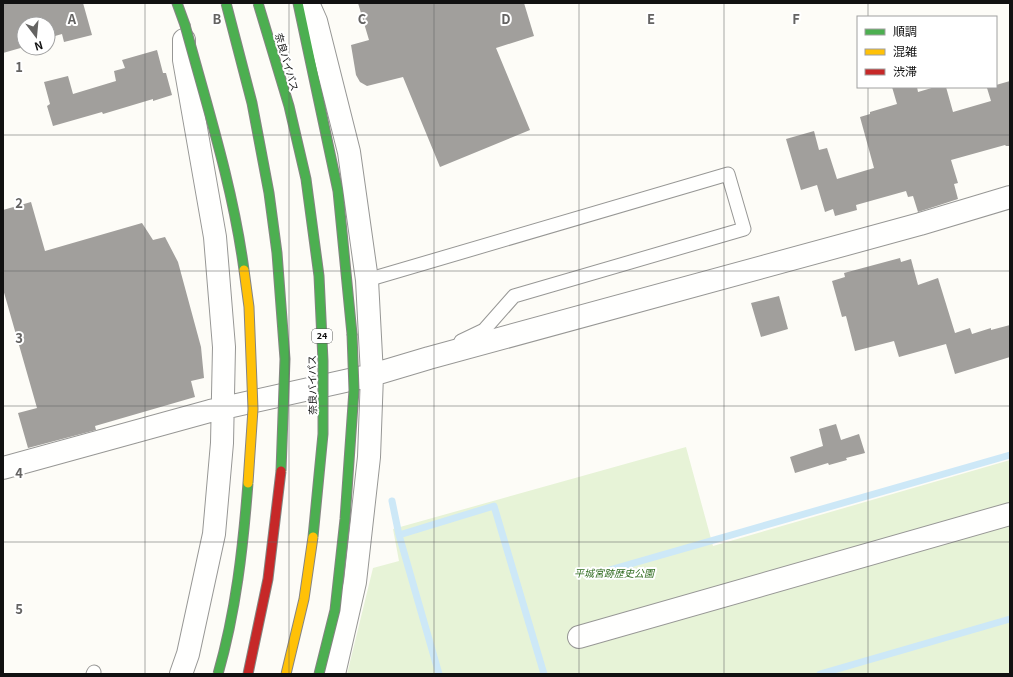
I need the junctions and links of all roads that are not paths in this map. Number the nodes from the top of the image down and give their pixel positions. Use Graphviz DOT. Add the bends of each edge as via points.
graph roads {
  1 [pos="177,3"];
  2 [pos="226,3"];
  3 [pos="258,3"];
  4 [pos="298,3"];
  5 [pos="308,3"];
  6 [pos="185,25"];
  7 [pos="1010,197"];
  8 [pos="367,280"];
  9 [pos="429,358"];
  10 [pos="372,375"];
  11 [pos="223,408"];
  12 [pos="3,468"];
  13 [pos="1010,514"];
  14 [pos="580,637"];
  15 [pos="181,674"];
  16 [pos="218,674"];
  17 [pos="248,674"];
  18 [pos="286,674"];
  19 [pos="319,674"];
  20 [pos="334,674"];
  1 -- 6 [label="highway"];
  2 -- 17 [label="highway, bridge" via="252,103 269,193 277,253 285,359 282,465 268,579"];
  3 -- 18 [label="highway, 奈良バイパス / 24, bridge" via="289,106 306,179 319,276 323,353 323,434 313,542 304,599"];
  4 -- 19 [label="highway, bridge" via="338,191 352,334 354,390 335,610"];
  5 -- 8 [label="street" via="316,21 349,152"];
  6 -- 11 [label="street" via="184,60 214,237 224,346"];
  6 -- 16 [label="highway, bridge" via="224,164 240,239 248,307 253,410 247,495 240,572"];
  7 -- 9 [label="street"];
  8 -- 9 [label="lane" via="728,174 744,229 514,296 484,330"];
  8 -- 10 [label="street"];
  9 -- 10 [label="street"];
  10 -- 11 [label="street"];
  10 -- 20 [label="street" via="369,457 355,582"];
  11 -- 12 [label="street"];
  11 -- 15 [label="street" via="214,534 188,654"];
  13 -- 14 [label="street"];
}
